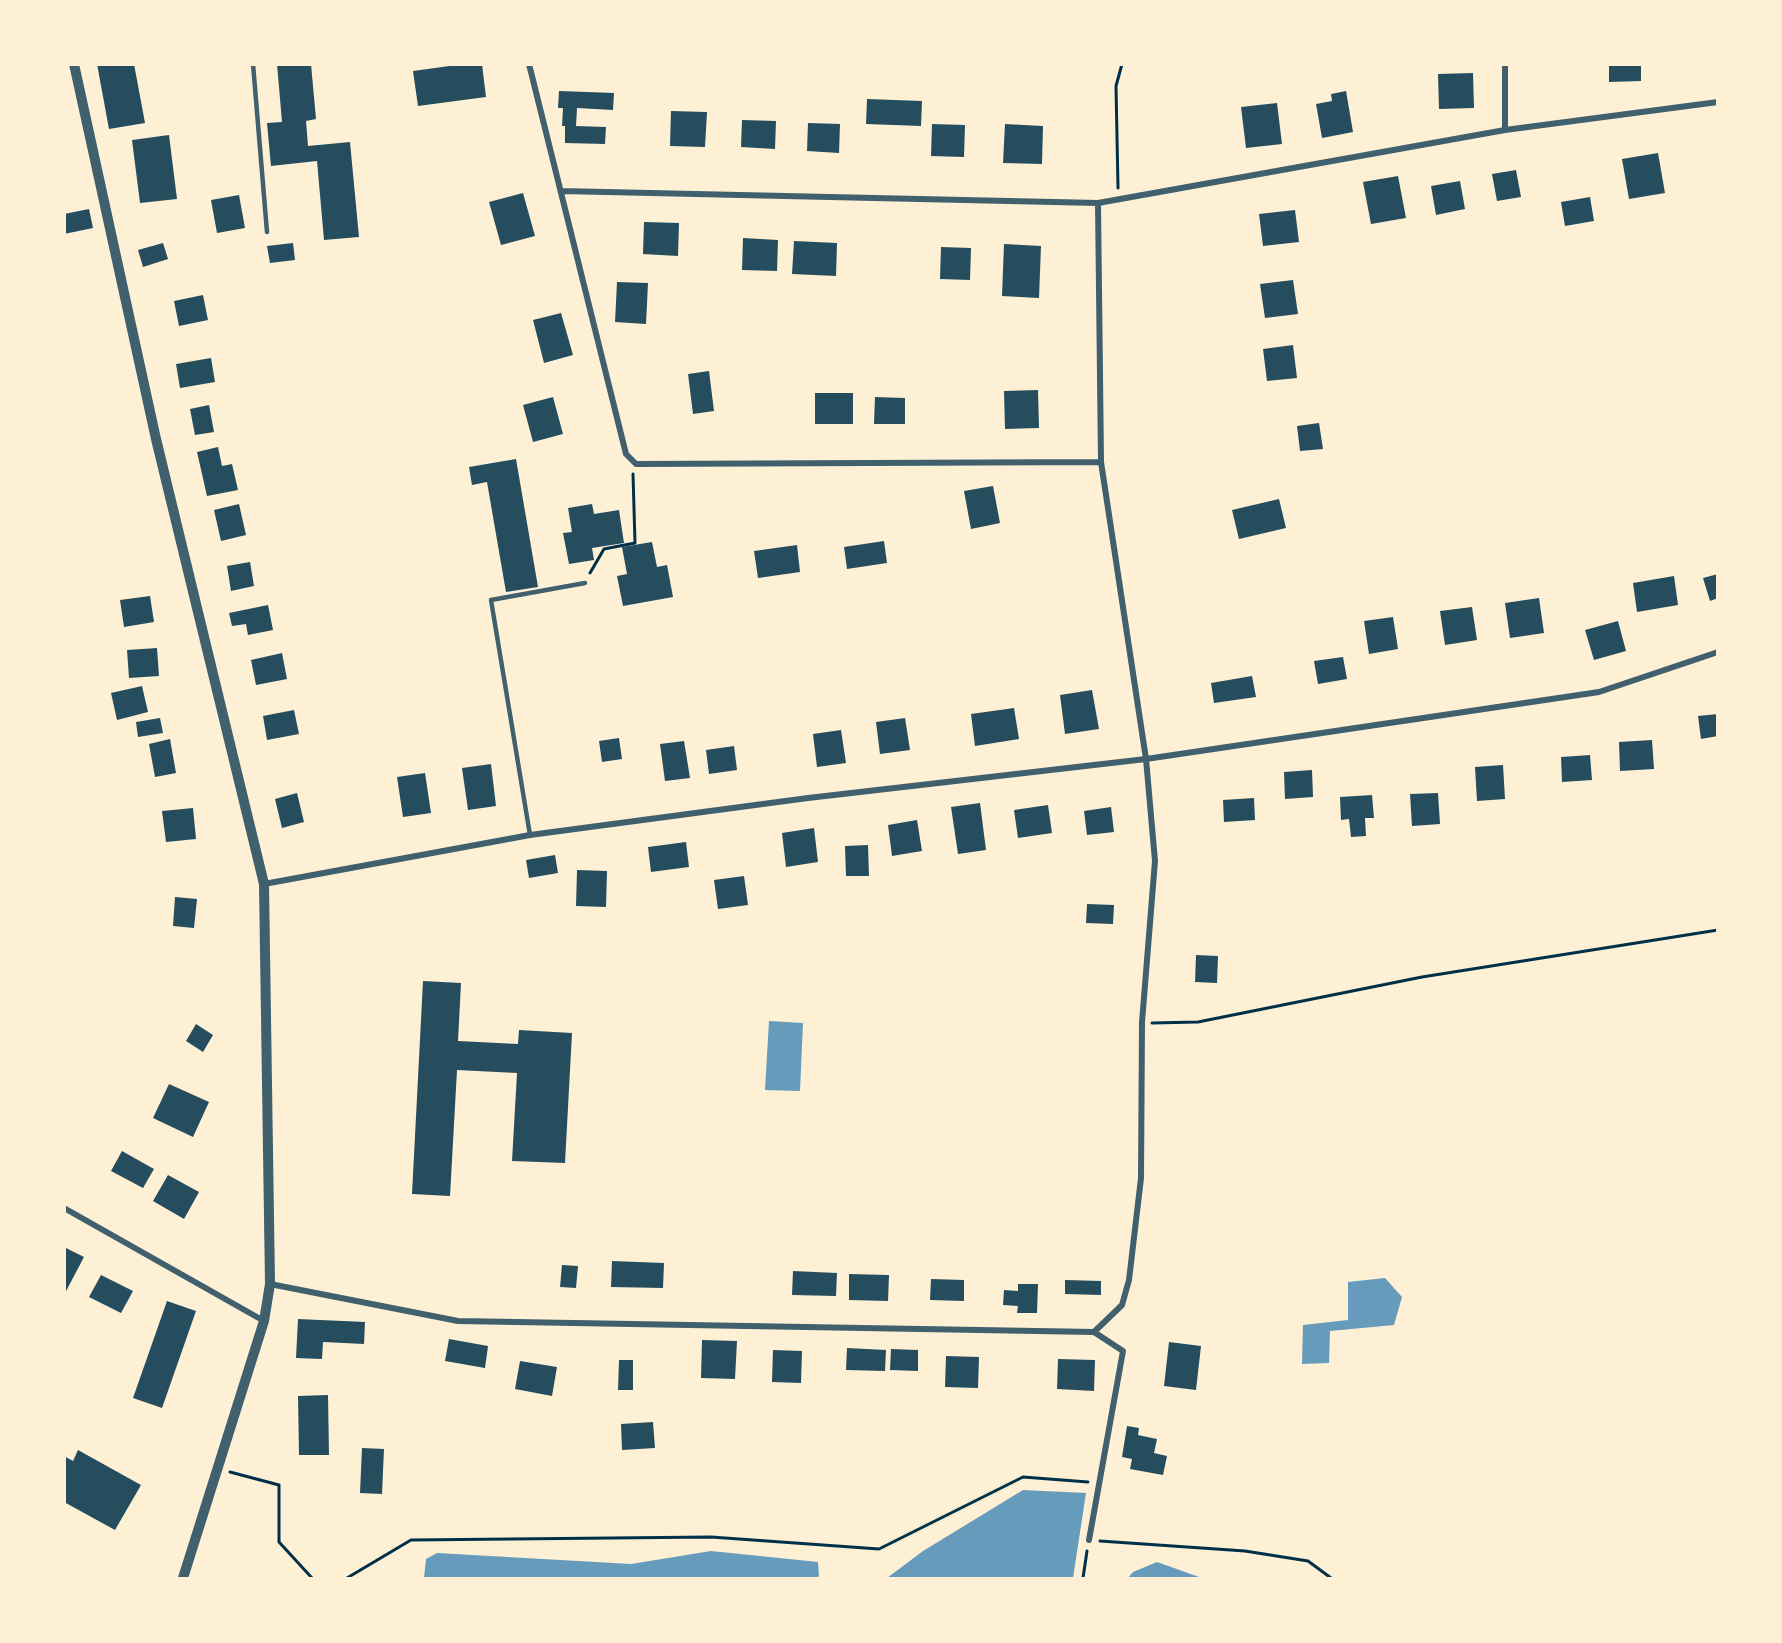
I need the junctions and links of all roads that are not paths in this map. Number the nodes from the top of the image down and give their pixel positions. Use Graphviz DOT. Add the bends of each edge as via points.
graph roads {
  1 [pos="74,64"];
  2 [pos="253,64"];
  3 [pos="529,64"];
  4 [pos="1505,64"];
  5 [pos="1718,102"];
  6 [pos="1505,130"];
  7 [pos="561,190"];
  8 [pos="1098,204"];
  9 [pos="267,232"];
  10 [pos="1101,462"];
  11 [pos="585,583"];
  12 [pos="1718,652"];
  13 [pos="1146,759"];
  14 [pos="530,835"];
  15 [pos="264,884"];
  16 [pos="64,1208"];
  17 [pos="270,1284"];
  18 [pos="264,1321"];
  19 [pos="1094,1332"];
  20 [pos="1089,1540"];
  21 [pos="183,1578"];
  1 -- 15 [label="street" via="156,439"];
  2 -- 9 [label="lane"];
  3 -- 7 [label="street"];
  4 -- 6 [label="street"];
  5 -- 6 [label="street"];
  6 -- 8 [label="street"];
  7 -- 8 [label="street"];
  7 -- 10 [label="street" via="626,454 636,464"];
  8 -- 10 [label="street"];
  10 -- 13 [label="street"];
  11 -- 14 [label="lane" via="491,600"];
  12 -- 13 [label="street" via="1599,692"];
  13 -- 14 [label="street"];
  13 -- 19 [label="street" via="1155,861 1142,1022 1141,1179 1129,1280 1122,1305"];
  14 -- 15 [label="street"];
  15 -- 17 [label="street"];
  16 -- 18 [label="street"];
  17 -- 18 [label="street"];
  17 -- 19 [label="street" via="458,1321"];
  18 -- 21 [label="street"];
  19 -- 20 [label="street" via="1123,1352"];
}
